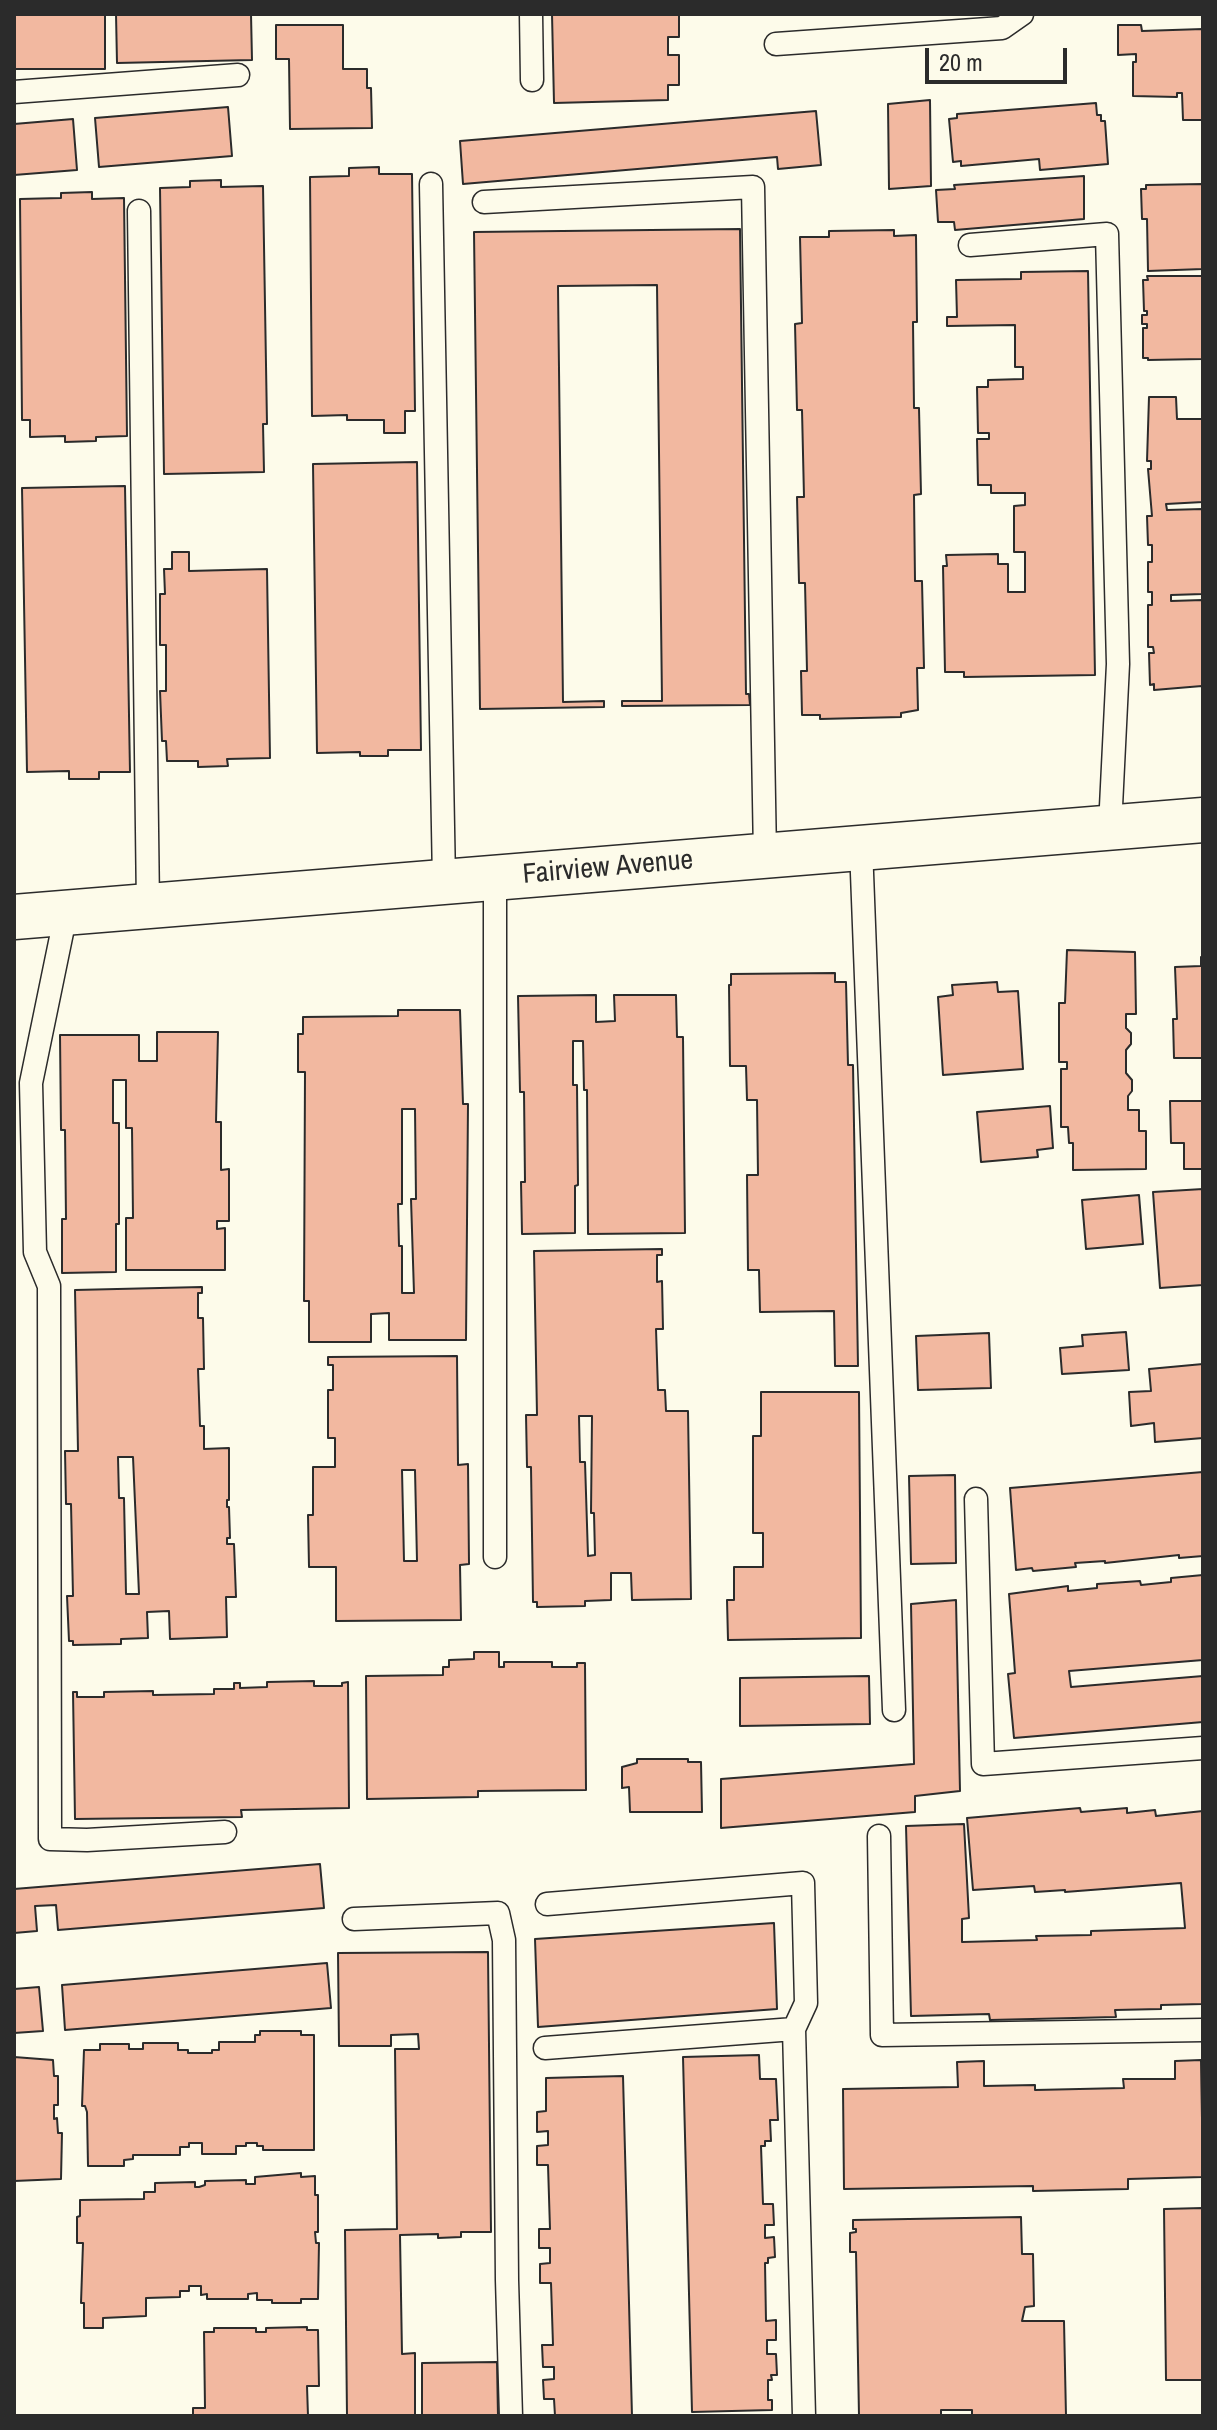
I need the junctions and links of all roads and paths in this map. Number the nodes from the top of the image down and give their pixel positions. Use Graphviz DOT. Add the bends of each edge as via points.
graph roads {
  1 [pos="531,14"];
  2 [pos="1022,14"];
  3 [pos="776,44"];
  4 [pos="238,75"];
  5 [pos="532,80"];
  6 [pos="14,92"];
  7 [pos="431,184"];
  8 [pos="484,202"];
  9 [pos="139,211"];
  10 [pos="970,245"];
  11 [pos="1203,820"];
  12 [pos="1110,827"];
  13 [pos="861,847"];
  14 [pos="765,855"];
  15 [pos="495,877"];
  16 [pos="444,881"];
  17 [pos="148,906"];
  18 [pos="66,913"];
  19 [pos="14,917"];
  20 [pos="976,1499"];
  21 [pos="495,1557"];
  22 [pos="894,1710"];
  23 [pos="1203,1748"];
  24 [pos="225,1832"];
  25 [pos="879,1836"];
  26 [pos="547,1904"];
  27 [pos="354,1919"];
  28 [pos="794,2029"];
  29 [pos="1203,2030"];
  30 [pos="545,2048"];
  31 [pos="511,2416"];
  32 [pos="804,2416"];
  1 -- 5 [label="lane"];
  2 -- 3 [label="lane" via="1002,28"];
  4 -- 6 [label="lane"];
  7 -- 16 [label="lane"];
  8 -- 14 [label="lane" via="753,187"];
  9 -- 17 [label="lane"];
  10 -- 12 [label="lane" via="1107,234 1118,664"];
  11 -- 12 [label="street, Fairview Avenue"];
  12 -- 13 [label="street, Fairview Avenue"];
  13 -- 14 [label="street, Fairview Avenue"];
  13 -- 22 [label="lane"];
  14 -- 15 [label="street, Fairview Avenue"];
  15 -- 16 [label="street, Fairview Avenue"];
  15 -- 21 [label="lane"];
  16 -- 17 [label="street, Fairview Avenue"];
  17 -- 18 [label="street, Fairview Avenue"];
  18 -- 19 [label="street, Fairview Avenue"];
  18 -- 24 [label="lane" via="31,1083 35,1252 49,1286 50,1839"];
  20 -- 23 [label="lane" via="983,1764"];
  25 -- 29 [label="lane" via="882,2035"];
  26 -- 28 [label="lane" via="803,1883 806,2003"];
  27 -- 31 [label="lane" via="498,1913 504,1940"];
  28 -- 30 [label="lane"];
  28 -- 32 [label="lane"];
}
